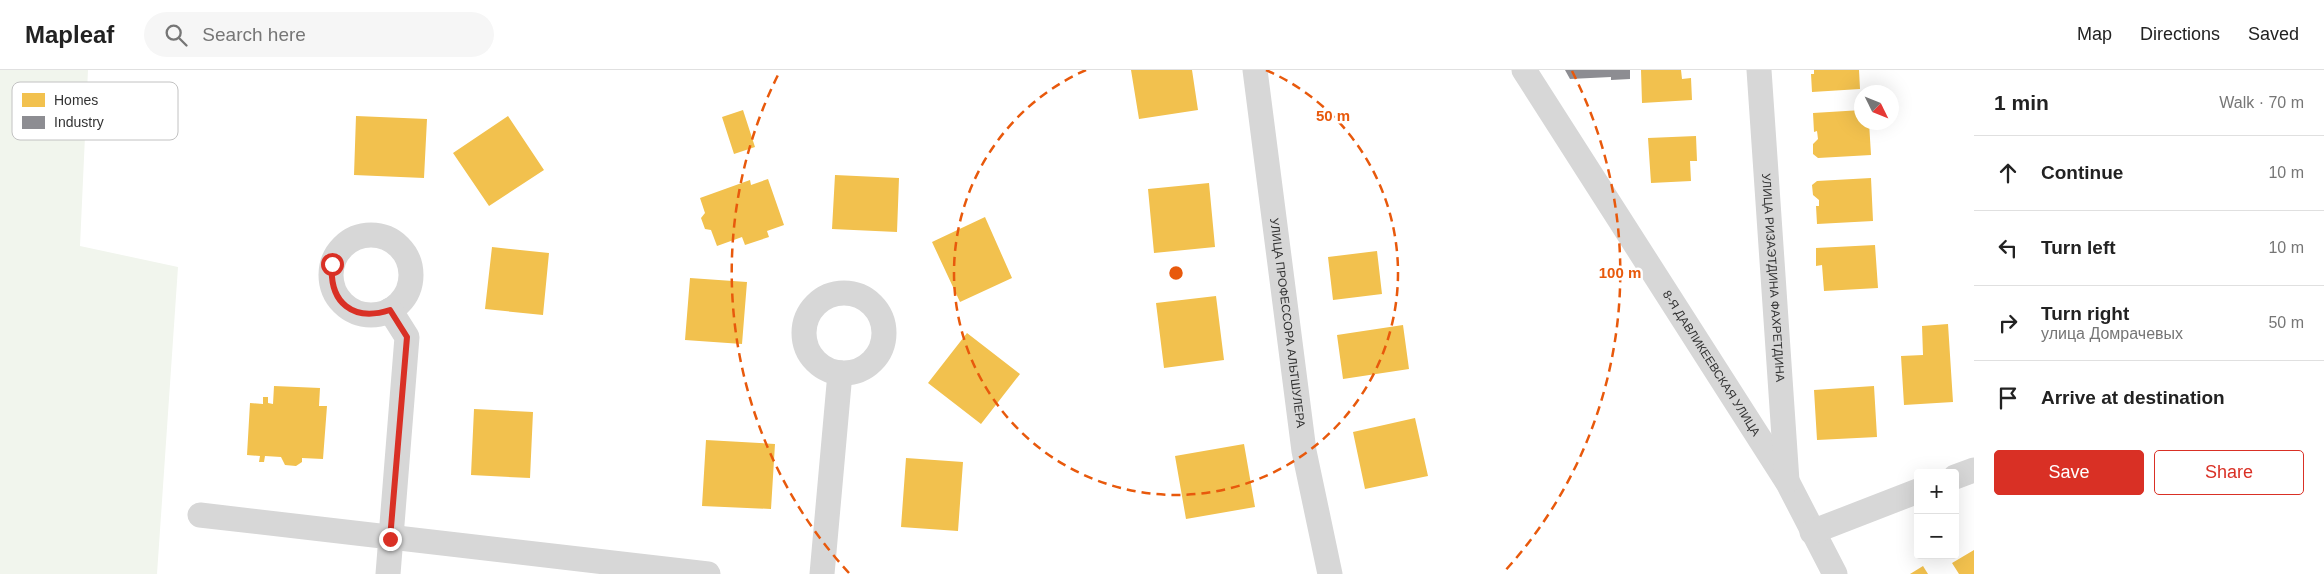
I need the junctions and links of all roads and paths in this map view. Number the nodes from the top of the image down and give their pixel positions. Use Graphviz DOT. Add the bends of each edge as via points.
graph roads {
  1 [pos="1255,70"];
  2 [pos="1524,70"];
  3 [pos="1760,70"];
  4 [pos="390,310"];
  5 [pos="840,373"];
  6 [pos="1974,470"];
  7 [pos="1959,476"];
  8 [pos="1788,483"];
  9 [pos="1914,493"];
  10 [pos="200,515"];
  11 [pos="1812,532"];
  12 [pos="390,539"];
  13 [pos="388,574"];
  14 [pos="708,574"];
  15 [pos="822,574"];
  16 [pos="1330,574"];
  17 [pos="1835,574"];
  1 -- 16 [label="street, УЛИЦА ПРОФЕССОРА АЛЬТШУЛЕРА" via="1304,451"];
  2 -- 8 [label="street, 8-Я ДАВЛИКЕЕВСКАЯ УЛИЦА"];
  3 -- 8 [label="street, УЛИЦА РИЗАЭТДИНА ФАХРЕТДИНА"];
  4 -- 12 [label="street" via="407,337"];
  5 -- 15 [label="street"];
  6 -- 7 [label="street"];
  8 -- 11 [label="street, 8-Я ДАВЛИКЕЕВСКАЯ УЛИЦА"];
  9 -- 11 [label="street"];
  10 -- 12 [label="street"];
  11 -- 17 [label="street, 8-Я ДАВЛИКЕЕВСКАЯ УЛИЦА"];
  12 -- 13 [label="street"];
  12 -- 14 [label="street"];
}
